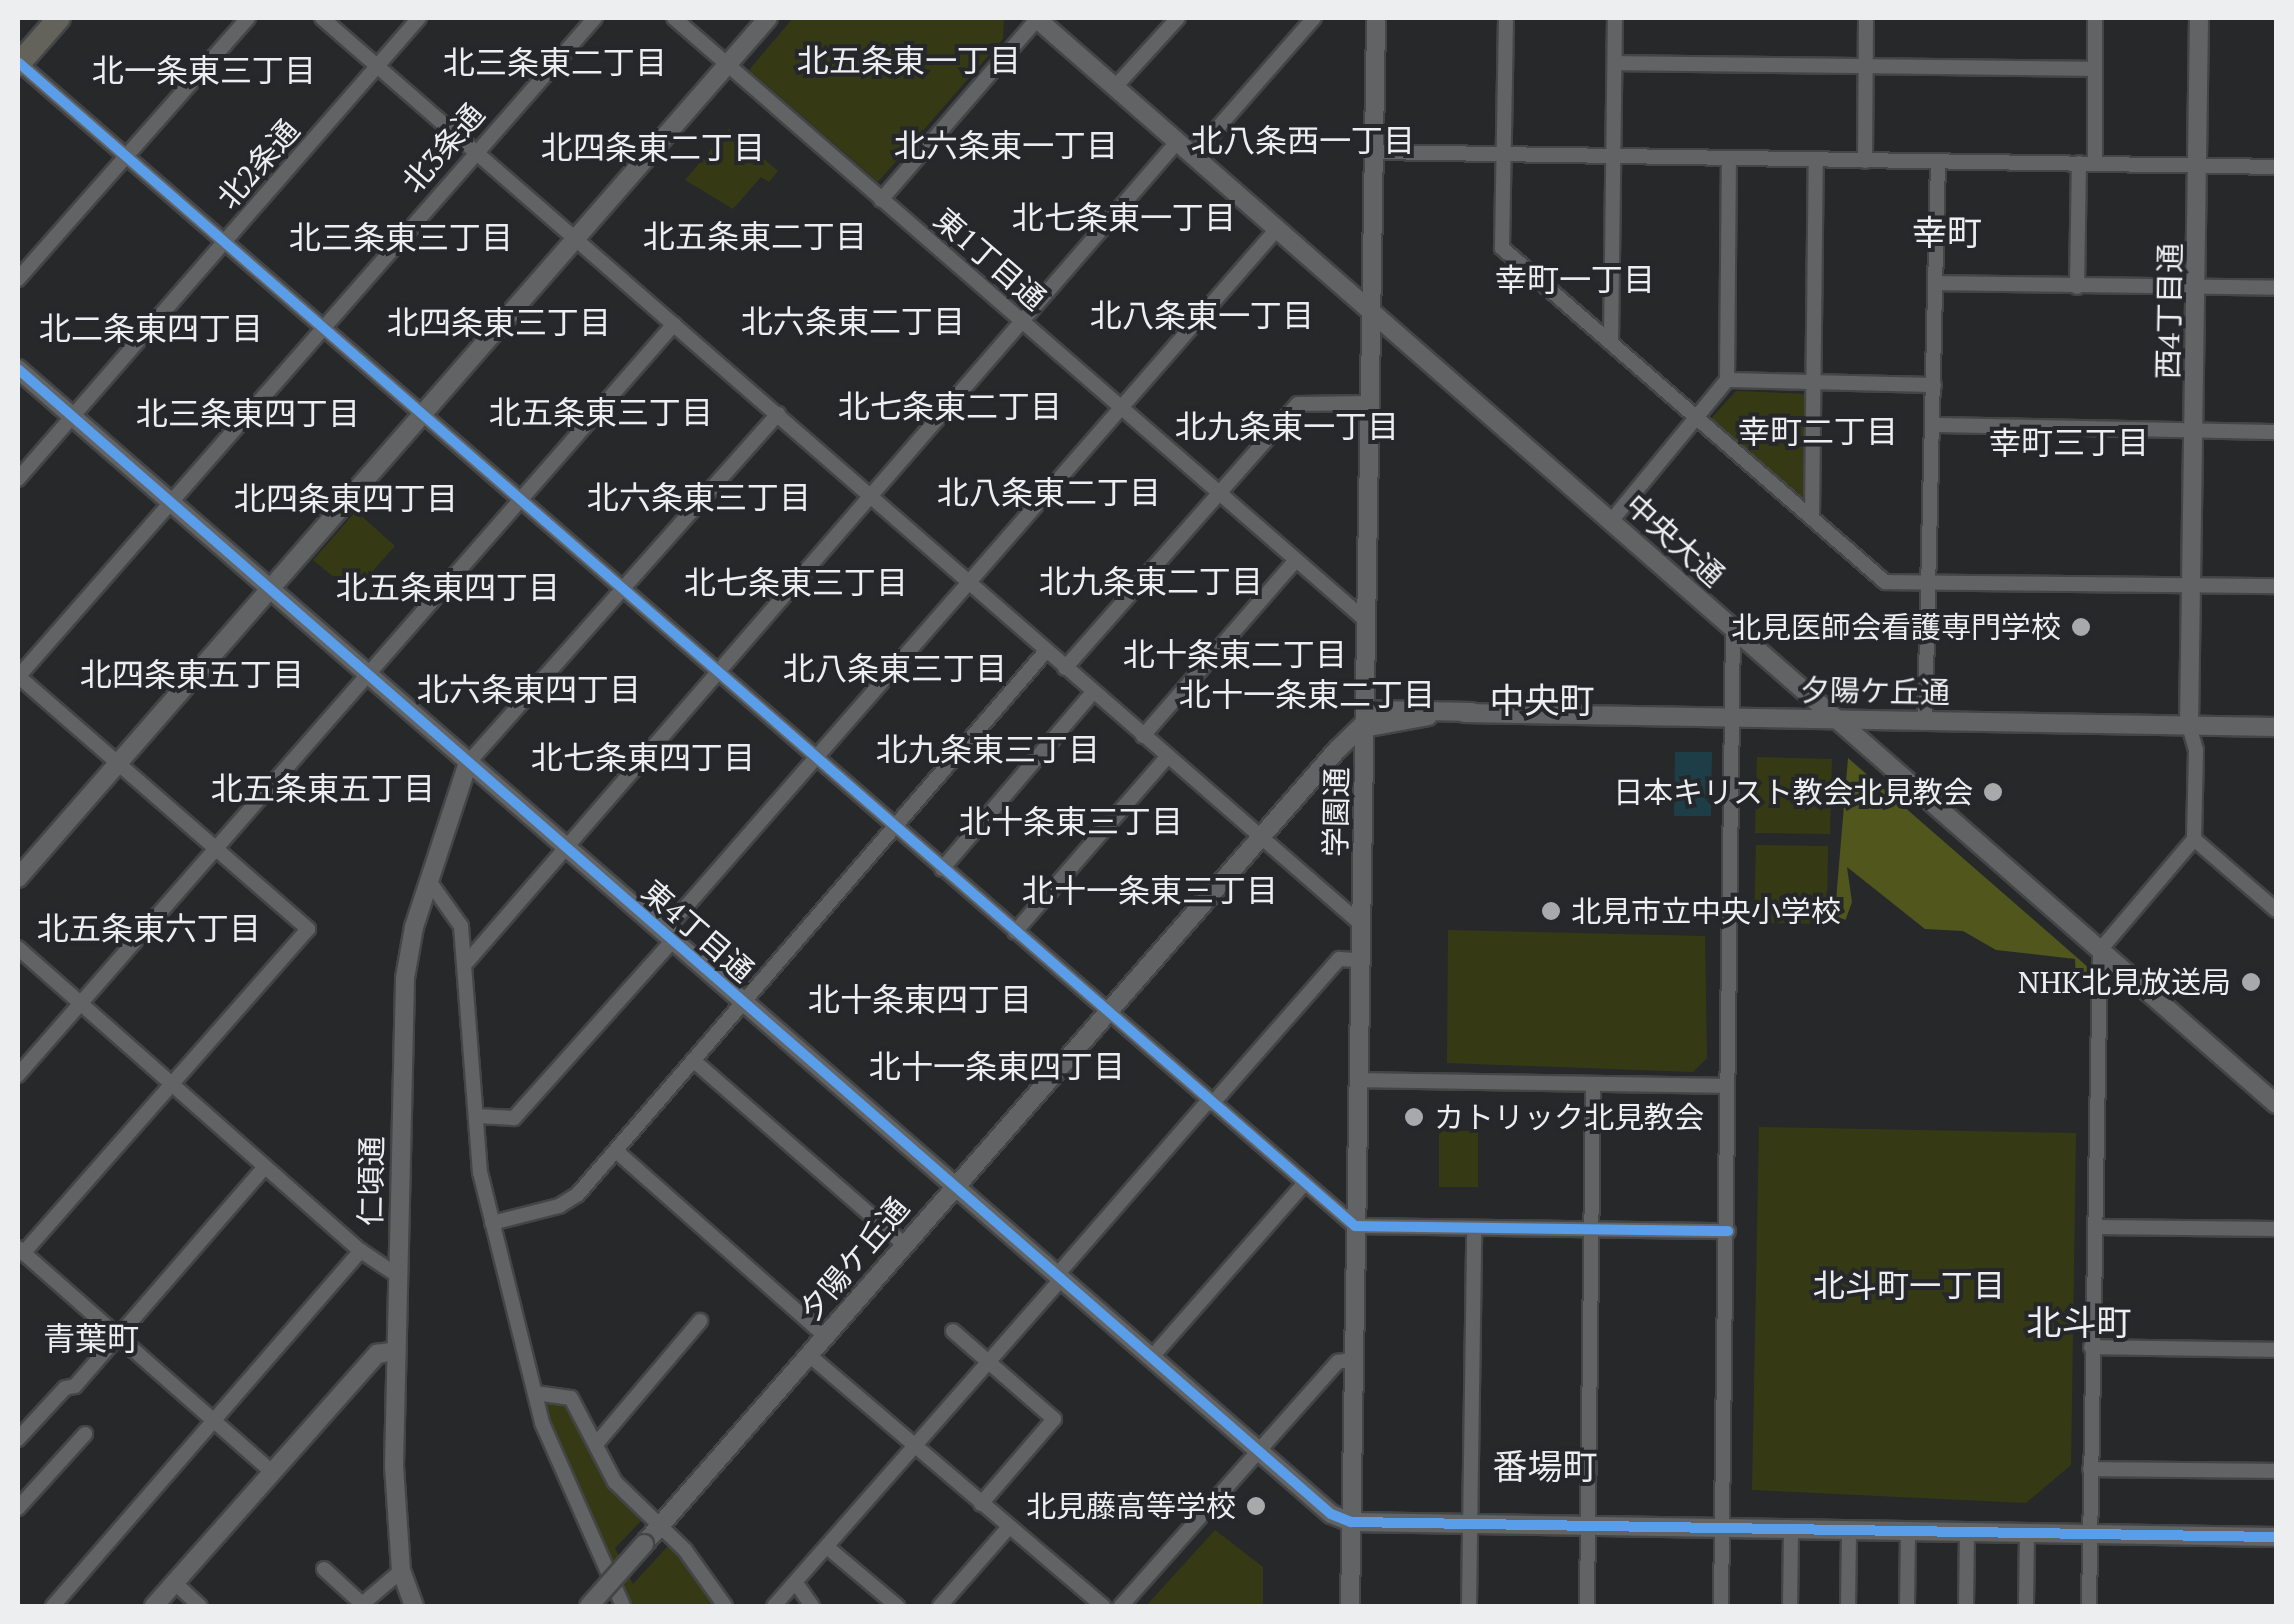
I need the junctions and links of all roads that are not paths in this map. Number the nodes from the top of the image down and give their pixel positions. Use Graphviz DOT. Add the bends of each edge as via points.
graph roads {
  1 [pos="59,18"];
  2 [pos="248,18"];
  3 [pos="322,18"];
  4 [pos="419,18"];
  5 [pos="594,18"];
  6 [pos="674,18"];
  7 [pos="768,18"];
  8 [pos="1037,18"];
  9 [pos="1178,18"];
  10 [pos="1314,18"];
  11 [pos="1376,18"];
  12 [pos="1506,18"];
  13 [pos="1614,18"];
  14 [pos="1866,18"];
  15 [pos="2095,18"];
  16 [pos="2199,18"];
  17 [pos="1615,63"];
  18 [pos="18,64"];
  19 [pos="377,65"];
  20 [pos="726,66"];
  21 [pos="1866,66"];
  22 [pos="2095,69"];
  23 [pos="1115,87"];
  24 [pos="1178,142"];
  25 [pos="475,152"];
  26 [pos="1375,152"];
  27 [pos="1503,154"];
  28 [pos="127,155"];
  29 [pos="1192,156"];
  30 [pos="1615,157"];
  31 [pos="1729,158"];
  32 [pos="1816,160"];
  33 [pos="1865,160"];
  34 [pos="1938,162"];
  35 [pos="2078,164"];
  36 [pos="2095,164"];
  37 [pos="2198,164"];
  38 [pos="2276,167"];
  39 [pos="880,200"];
  40 [pos="1277,230"];
  41 [pos="575,238"];
  42 [pos="225,240"];
  43 [pos="18,279"];
  44 [pos="1936,283"];
  45 [pos="2076,287"];
  46 [pos="2196,287"];
  47 [pos="2276,288"];
  48 [pos="1372,312"];
  49 [pos="1020,322"];
  50 [pos="674,324"];
  51 [pos="324,328"];
  52 [pos="1611,343"];
  53 [pos="18,369"];
  54 [pos="1726,380"];
  55 [pos="1815,384"];
  56 [pos="1934,385"];
  57 [pos="1371,403"];
  58 [pos="1118,408"];
  59 [pos="420,414"];
  60 [pos="778,414"];
  61 [pos="73,416"];
  62 [pos="1696,420"];
  63 [pos="1934,425"];
  64 [pos="2195,430"];
  65 [pos="2276,432"];
  66 [pos="18,479"];
  67 [pos="1220,495"];
  68 [pos="870,496"];
  69 [pos="521,498"];
  70 [pos="171,503"];
  71 [pos="1812,518"];
  72 [pos="1612,520"];
  73 [pos="1296,560"];
  74 [pos="1931,581"];
  75 [pos="968,582"];
  76 [pos="2191,585"];
  77 [pos="621,586"];
  78 [pos="2276,586"];
  79 [pos="270,588"];
  80 [pos="1363,618"];
  81 [pos="1733,630"];
  82 [pos="1046,651"];
  83 [pos="1065,668"];
  84 [pos="718,671"];
  85 [pos="18,676"];
  86 [pos="368,676"];
  87 [pos="1093,692"];
  88 [pos="1730,716"];
  89 [pos="1839,718"];
  90 [pos="1925,720"];
  91 [pos="2189,726"];
  92 [pos="2276,727"];
  93 [pos="1364,728"];
  94 [pos="1143,736"];
  95 [pos="814,756"];
  96 [pos="1167,757"];
  97 [pos="468,763"];
  98 [pos="116,764"];
  99 [pos="892,826"];
  100 [pos="1259,836"];
  101 [pos="2194,839"];
  102 [pos="565,847"];
  103 [pos="216,850"];
  104 [pos="942,869"];
  105 [pos="18,878"];
  106 [pos="429,881"];
  107 [pos="2276,910"];
  108 [pos="1362,925"];
  109 [pos="1016,932"];
  110 [pos="668,937"];
  111 [pos="18,948"];
  112 [pos="2100,950"];
  113 [pos="1361,960"];
  114 [pos="466,962"];
  115 [pos="742,1002"];
  116 [pos="82,1004"];
  117 [pos="1108,1011"];
  118 [pos="694,1060"];
  119 [pos="18,1075"];
  120 [pos="1359,1080"];
  121 [pos="1593,1084"];
  122 [pos="172,1085"];
  123 [pos="1727,1086"];
  124 [pos="1210,1102"];
  125 [pos="2276,1104"];
  126 [pos="476,1116"];
  127 [pos="616,1152"];
  128 [pos="265,1167"];
  129 [pos="1305,1183"];
  130 [pos="954,1186"];
  131 [pos="492,1223"];
  132 [pos="1356,1226"];
  133 [pos="2095,1226"];
  134 [pos="1474,1228"];
  135 [pos="1594,1230"];
  136 [pos="2276,1230"];
  137 [pos="1728,1232"];
  138 [pos="903,1243"];
  139 [pos="20,1250"];
  140 [pos="361,1250"];
  141 [pos="397,1274"];
  142 [pos="1059,1277"];
  143 [pos="700,1321"];
  144 [pos="953,1331"];
  145 [pos="825,1336"];
  146 [pos="118,1338"];
  147 [pos="2091,1346"];
  148 [pos="397,1350"];
  149 [pos="2276,1350"];
  150 [pos="809,1356"];
  151 [pos="1151,1358"];
  152 [pos="1354,1360"];
  153 [pos="988,1361"];
  154 [pos="535,1393"];
  155 [pos="214,1422"];
  156 [pos="84,1434"];
  157 [pos="18,1439"];
  158 [pos="596,1442"];
  159 [pos="914,1445"];
  160 [pos="1258,1450"];
  161 [pos="2090,1469"];
  162 [pos="2276,1471"];
  163 [pos="272,1472"];
  164 [pos="981,1504"];
  165 [pos="18,1508"];
  166 [pos="1351,1522"];
  167 [pos="1470,1524"];
  168 [pos="660,1526"];
  169 [pos="1588,1526"];
  170 [pos="1009,1527"];
  171 [pos="1721,1529"];
  172 [pos="1790,1530"];
  173 [pos="1849,1530"];
  174 [pos="1908,1532"];
  175 [pos="1967,1534"];
  176 [pos="2027,1534"];
  177 [pos="2089,1535"];
  178 [pos="2276,1538"];
  179 [pos="827,1547"];
  180 [pos="324,1569"];
  181 [pos="401,1571"];
  182 [pos="175,1583"];
  183 [pos="796,1583"];
  184 [pos="361,1605"];
  185 [pos="53,1606"];
  186 [pos="154,1606"];
  187 [pos="200,1606"];
  188 [pos="414,1606"];
  189 [pos="589,1606"];
  190 [pos="623,1606"];
  191 [pos="725,1606"];
  192 [pos="774,1606"];
  193 [pos="812,1606"];
  194 [pos="897,1606"];
  195 [pos="940,1606"];
  196 [pos="1103,1606"];
  197 [pos="1121,1606"];
  198 [pos="1350,1606"];
  199 [pos="1469,1606"];
  200 [pos="1587,1606"];
  201 [pos="1721,1606"];
  202 [pos="1790,1606"];
  203 [pos="1848,1606"];
  204 [pos="1907,1606"];
  205 [pos="1966,1606"];
  206 [pos="2026,1606"];
  207 [pos="2089,1606"];
  1 -- 18 [label="highway"];
  2 -- 28 [label="street"];
  3 -- 19 [label="street"];
  4 -- 19 [label="street, 北2条通"];
  5 -- 25 [label="street, 北3条通"];
  6 -- 20 [label="street, 東1丁目通"];
  7 -- 20 [label="street"];
  8 -- 23 [label="street, 中央大通"];
  8 -- 39 [label="street"];
  9 -- 23 [label="street"];
  10 -- 29 [label="street"];
  11 -- 26 [label="street, 学園通"];
  12 -- 27 [label="street"];
  13 -- 17 [label="street"];
  14 -- 21 [label="street"];
  15 -- 22 [label="street"];
  16 -- 37 [label="street, 西4丁目通"];
  17 -- 21 [label="street"];
  17 -- 30 [label="street"];
  18 -- 28 [label="street"];
  19 -- 25 [label="street"];
  19 -- 42 [label="street, 北2条通"];
  20 -- 39 [label="street, 東1丁目通"];
  20 -- 41 [label="street"];
  21 -- 22 [label="street"];
  21 -- 33 [label="street"];
  22 -- 36 [label="street"];
  23 -- 24 [label="street, 中央大通"];
  24 -- 29 [label="street, 中央大通"];
  24 -- 49 [label="street"];
  25 -- 41 [label="street"];
  25 -- 51 [label="street, 北3条通"];
  26 -- 27 [label="street"];
  26 -- 48 [label="street, 学園通"];
  27 -- 30 [label="street"];
  27 -- 52 [label="street" via="1502,248"];
  28 -- 42 [label="street"];
  28 -- 43 [label="street"];
  29 -- 40 [label="street, 中央大通"];
  30 -- 31 [label="street"];
  30 -- 52 [label="street"];
  31 -- 32 [label="street"];
  31 -- 54 [label="street"];
  32 -- 33 [label="street"];
  32 -- 55 [label="street"];
  33 -- 34 [label="street"];
  34 -- 35 [label="street"];
  34 -- 44 [label="street"];
  35 -- 36 [label="street"];
  35 -- 45 [label="street"];
  36 -- 37 [label="street"];
  37 -- 38 [label="street"];
  37 -- 46 [label="street, 西4丁目通"];
  39 -- 49 [label="street, 東1丁目通"];
  40 -- 48 [label="street, 中央大通"];
  40 -- 58 [label="street"];
  41 -- 50 [label="street"];
  41 -- 59 [label="street"];
  42 -- 51 [label="street"];
  42 -- 61 [label="street, 北2条通"];
  44 -- 45 [label="street"];
  44 -- 56 [label="street"];
  45 -- 46 [label="street"];
  46 -- 47 [label="street"];
  46 -- 64 [label="street, 西4丁目通"];
  48 -- 57 [label="street, 学園通"];
  48 -- 72 [label="street, 中央大通"];
  49 -- 58 [label="street, 東1丁目通"];
  49 -- 68 [label="street"];
  50 -- 60 [label="street"];
  50 -- 69 [label="street"];
  51 -- 59 [label="street"];
  51 -- 70 [label="street, 北3条通"];
  52 -- 62 [label="street"];
  53 -- 61 [label="street, 東4丁目通"];
  54 -- 55 [label="street"];
  54 -- 62 [label="street"];
  55 -- 56 [label="street"];
  55 -- 71 [label="street"];
  56 -- 63 [label="street"];
  57 -- 67 [label="street" via="1298,404"];
  57 -- 80 [label="street, 学園通"];
  58 -- 67 [label="street, 東1丁目通"];
  58 -- 75 [label="street"];
  59 -- 69 [label="street"];
  59 -- 79 [label="street"];
  60 -- 68 [label="street"];
  60 -- 77 [label="street"];
  61 -- 66 [label="street, 北2条通"];
  61 -- 70 [label="street, 東4丁目通"];
  62 -- 71 [label="street"];
  62 -- 72 [label="street"];
  63 -- 64 [label="street"];
  63 -- 74 [label="street"];
  64 -- 65 [label="street"];
  64 -- 76 [label="street, 西4丁目通"];
  67 -- 73 [label="street, 東1丁目通"];
  67 -- 83 [label="street"];
  68 -- 75 [label="street"];
  68 -- 84 [label="street"];
  69 -- 77 [label="street"];
  69 -- 86 [label="street"];
  70 -- 79 [label="street, 東4丁目通"];
  70 -- 85 [label="street, 北3条通"];
  71 -- 74 [label="street" via="1885,582"];
  72 -- 81 [label="street, 中央大通"];
  73 -- 80 [label="street, 東1丁目通"];
  73 -- 94 [label="street"];
  74 -- 76 [label="street"];
  74 -- 90 [label="street"];
  75 -- 82 [label="street"];
  75 -- 95 [label="street"];
  76 -- 78 [label="street"];
  76 -- 91 [label="street, 西4丁目通"];
  77 -- 84 [label="street"];
  77 -- 97 [label="street"];
  79 -- 86 [label="street, 東4丁目通"];
  79 -- 98 [label="street"];
  80 -- 93 [label="street, 学園通"];
  81 -- 88 [label="street"];
  81 -- 89 [label="street, 中央大通"];
  82 -- 83 [label="street"];
  82 -- 99 [label="street"];
  83 -- 87 [label="street"];
  84 -- 95 [label="street"];
  84 -- 102 [label="street"];
  85 -- 98 [label="street"];
  86 -- 97 [label="street, 東4丁目通"];
  86 -- 103 [label="street"];
  87 -- 94 [label="street"];
  87 -- 104 [label="street"];
  88 -- 89 [label="street, 夕陽ケ丘通"];
  88 -- 93 [label="street, 夕陽ケ丘通" via="1472,712"];
  88 -- 123 [label="street"];
  89 -- 90 [label="street, 夕陽ケ丘通"];
  89 -- 112 [label="street, 中央大通"];
  90 -- 91 [label="street, 夕陽ケ丘通"];
  91 -- 92 [label="street, 夕陽ケ丘通"];
  91 -- 101 [label="street" via="2196,750"];
  93 -- 100 [label="street, 夕陽ケ丘通"];
  93 -- 108 [label="street, 学園通"];
  94 -- 96 [label="street"];
  95 -- 99 [label="street"];
  95 -- 110 [label="street"];
  96 -- 100 [label="street"];
  96 -- 109 [label="street"];
  97 -- 102 [label="street, 東4丁目通"];
  97 -- 106 [label="street, 仁頃通"];
  98 -- 103 [label="street"];
  98 -- 105 [label="street"];
  99 -- 104 [label="street"];
  99 -- 115 [label="street"];
  100 -- 108 [label="street"];
  100 -- 117 [label="street, 夕陽ケ丘通"];
  101 -- 107 [label="street"];
  101 -- 112 [label="street"];
  102 -- 110 [label="street, 東4丁目通"];
  102 -- 114 [label="street"];
  103 -- 116 [label="street"];
  103 -- 122 [label="street" via="308,929"];
  104 -- 109 [label="street"];
  106 -- 114 [label="street" via="460,926"];
  106 -- 141 [label="street, 仁頃通" via="405,978"];
  108 -- 113 [label="street, 学園通"];
  109 -- 117 [label="street"];
  110 -- 115 [label="street, 東4丁目通"];
  110 -- 126 [label="street" via="527,1106 514,1118"];
  111 -- 116 [label="street"];
  112 -- 125 [label="street, 中央大通"];
  112 -- 133 [label="street"];
  113 -- 120 [label="street, 学園通"];
  113 -- 124 [label="street" via="1339,960"];
  114 -- 126 [label="street"];
  115 -- 118 [label="street"];
  115 -- 130 [label="street, 東4丁目通"];
  116 -- 119 [label="street"];
  116 -- 122 [label="street"];
  117 -- 124 [label="street"];
  117 -- 130 [label="street, 夕陽ケ丘通"];
  118 -- 127 [label="street"];
  118 -- 138 [label="street"];
  120 -- 121 [label="street"];
  120 -- 132 [label="street, 学園通"];
  121 -- 123 [label="street"];
  121 -- 135 [label="street"];
  122 -- 128 [label="street"];
  122 -- 139 [label="street"];
  123 -- 137 [label="street"];
  124 -- 129 [label="street"];
  124 -- 142 [label="street"];
  126 -- 131 [label="street"];
  127 -- 131 [label="street" via="559,1206"];
  127 -- 145 [label="street"];
  128 -- 140 [label="street"];
  128 -- 146 [label="street"];
  129 -- 132 [label="street"];
  129 -- 151 [label="street"];
  130 -- 138 [label="street, 夕陽ケ丘通"];
  130 -- 142 [label="street, 東4丁目通"];
  131 -- 154 [label="street"];
  132 -- 134 [label="street"];
  132 -- 152 [label="street, 学園通"];
  133 -- 136 [label="street"];
  133 -- 147 [label="street"];
  134 -- 135 [label="street"];
  134 -- 167 [label="street"];
  135 -- 137 [label="street"];
  135 -- 169 [label="street"];
  137 -- 171 [label="street"];
  138 -- 145 [label="street, 夕陽ケ丘通"];
  139 -- 146 [label="street"];
  140 -- 141 [label="street"];
  140 -- 155 [label="street"];
  141 -- 148 [label="street, 仁頃通"];
  142 -- 151 [label="street, 東4丁目通"];
  142 -- 153 [label="street"];
  143 -- 158 [label="street"];
  144 -- 153 [label="street"];
  145 -- 150 [label="street, 夕陽ケ丘通"];
  146 -- 155 [label="street"];
  146 -- 157 [label="street"];
  147 -- 149 [label="street"];
  147 -- 161 [label="street"];
  148 -- 163 [label="street" via="377,1354"];
  148 -- 181 [label="street, 仁頃通" via="394,1466"];
  150 -- 159 [label="street"];
  150 -- 168 [label="street, 夕陽ケ丘通"];
  151 -- 160 [label="street, 東4丁目通"];
  152 -- 160 [label="street" via="1338,1362"];
  152 -- 166 [label="street, 学園通"];
  153 -- 159 [label="street"];
  153 -- 164 [label="street" via="1054,1419"];
  154 -- 158 [label="street" via="571,1398"];
  154 -- 190 [label="street"];
  155 -- 163 [label="street"];
  155 -- 185 [label="street"];
  156 -- 165 [label="street"];
  158 -- 168 [label="street" via="615,1482"];
  159 -- 164 [label="street"];
  159 -- 179 [label="street"];
  160 -- 166 [label="street, 東4丁目通" via="1331,1514"];
  160 -- 197 [label="street"];
  161 -- 162 [label="street"];
  161 -- 177 [label="street"];
  163 -- 182 [label="street"];
  164 -- 170 [label="street"];
  166 -- 167 [label="street"];
  166 -- 198 [label="street, 学園通"];
  167 -- 169 [label="street"];
  167 -- 199 [label="street"];
  168 -- 189 [label="street, 夕陽ケ丘通, bridge"];
  168 -- 191 [label="street" via="704,1571"];
  169 -- 171 [label="street"];
  169 -- 200 [label="street"];
  170 -- 195 [label="street"];
  170 -- 196 [label="street"];
  171 -- 172 [label="street"];
  171 -- 201 [label="street"];
  172 -- 173 [label="street"];
  172 -- 202 [label="street"];
  173 -- 174 [label="street"];
  173 -- 203 [label="street"];
  174 -- 175 [label="street"];
  174 -- 204 [label="street"];
  175 -- 176 [label="street"];
  175 -- 205 [label="street"];
  176 -- 177 [label="street"];
  176 -- 206 [label="street"];
  177 -- 178 [label="street"];
  177 -- 207 [label="street"];
  179 -- 183 [label="street"];
  179 -- 194 [label="street"];
  180 -- 184 [label="street"];
  181 -- 184 [label="street"];
  181 -- 188 [label="street, 仁頃通"];
  182 -- 186 [label="street"];
  182 -- 187 [label="street"];
  183 -- 192 [label="street"];
  183 -- 193 [label="street"];
}
